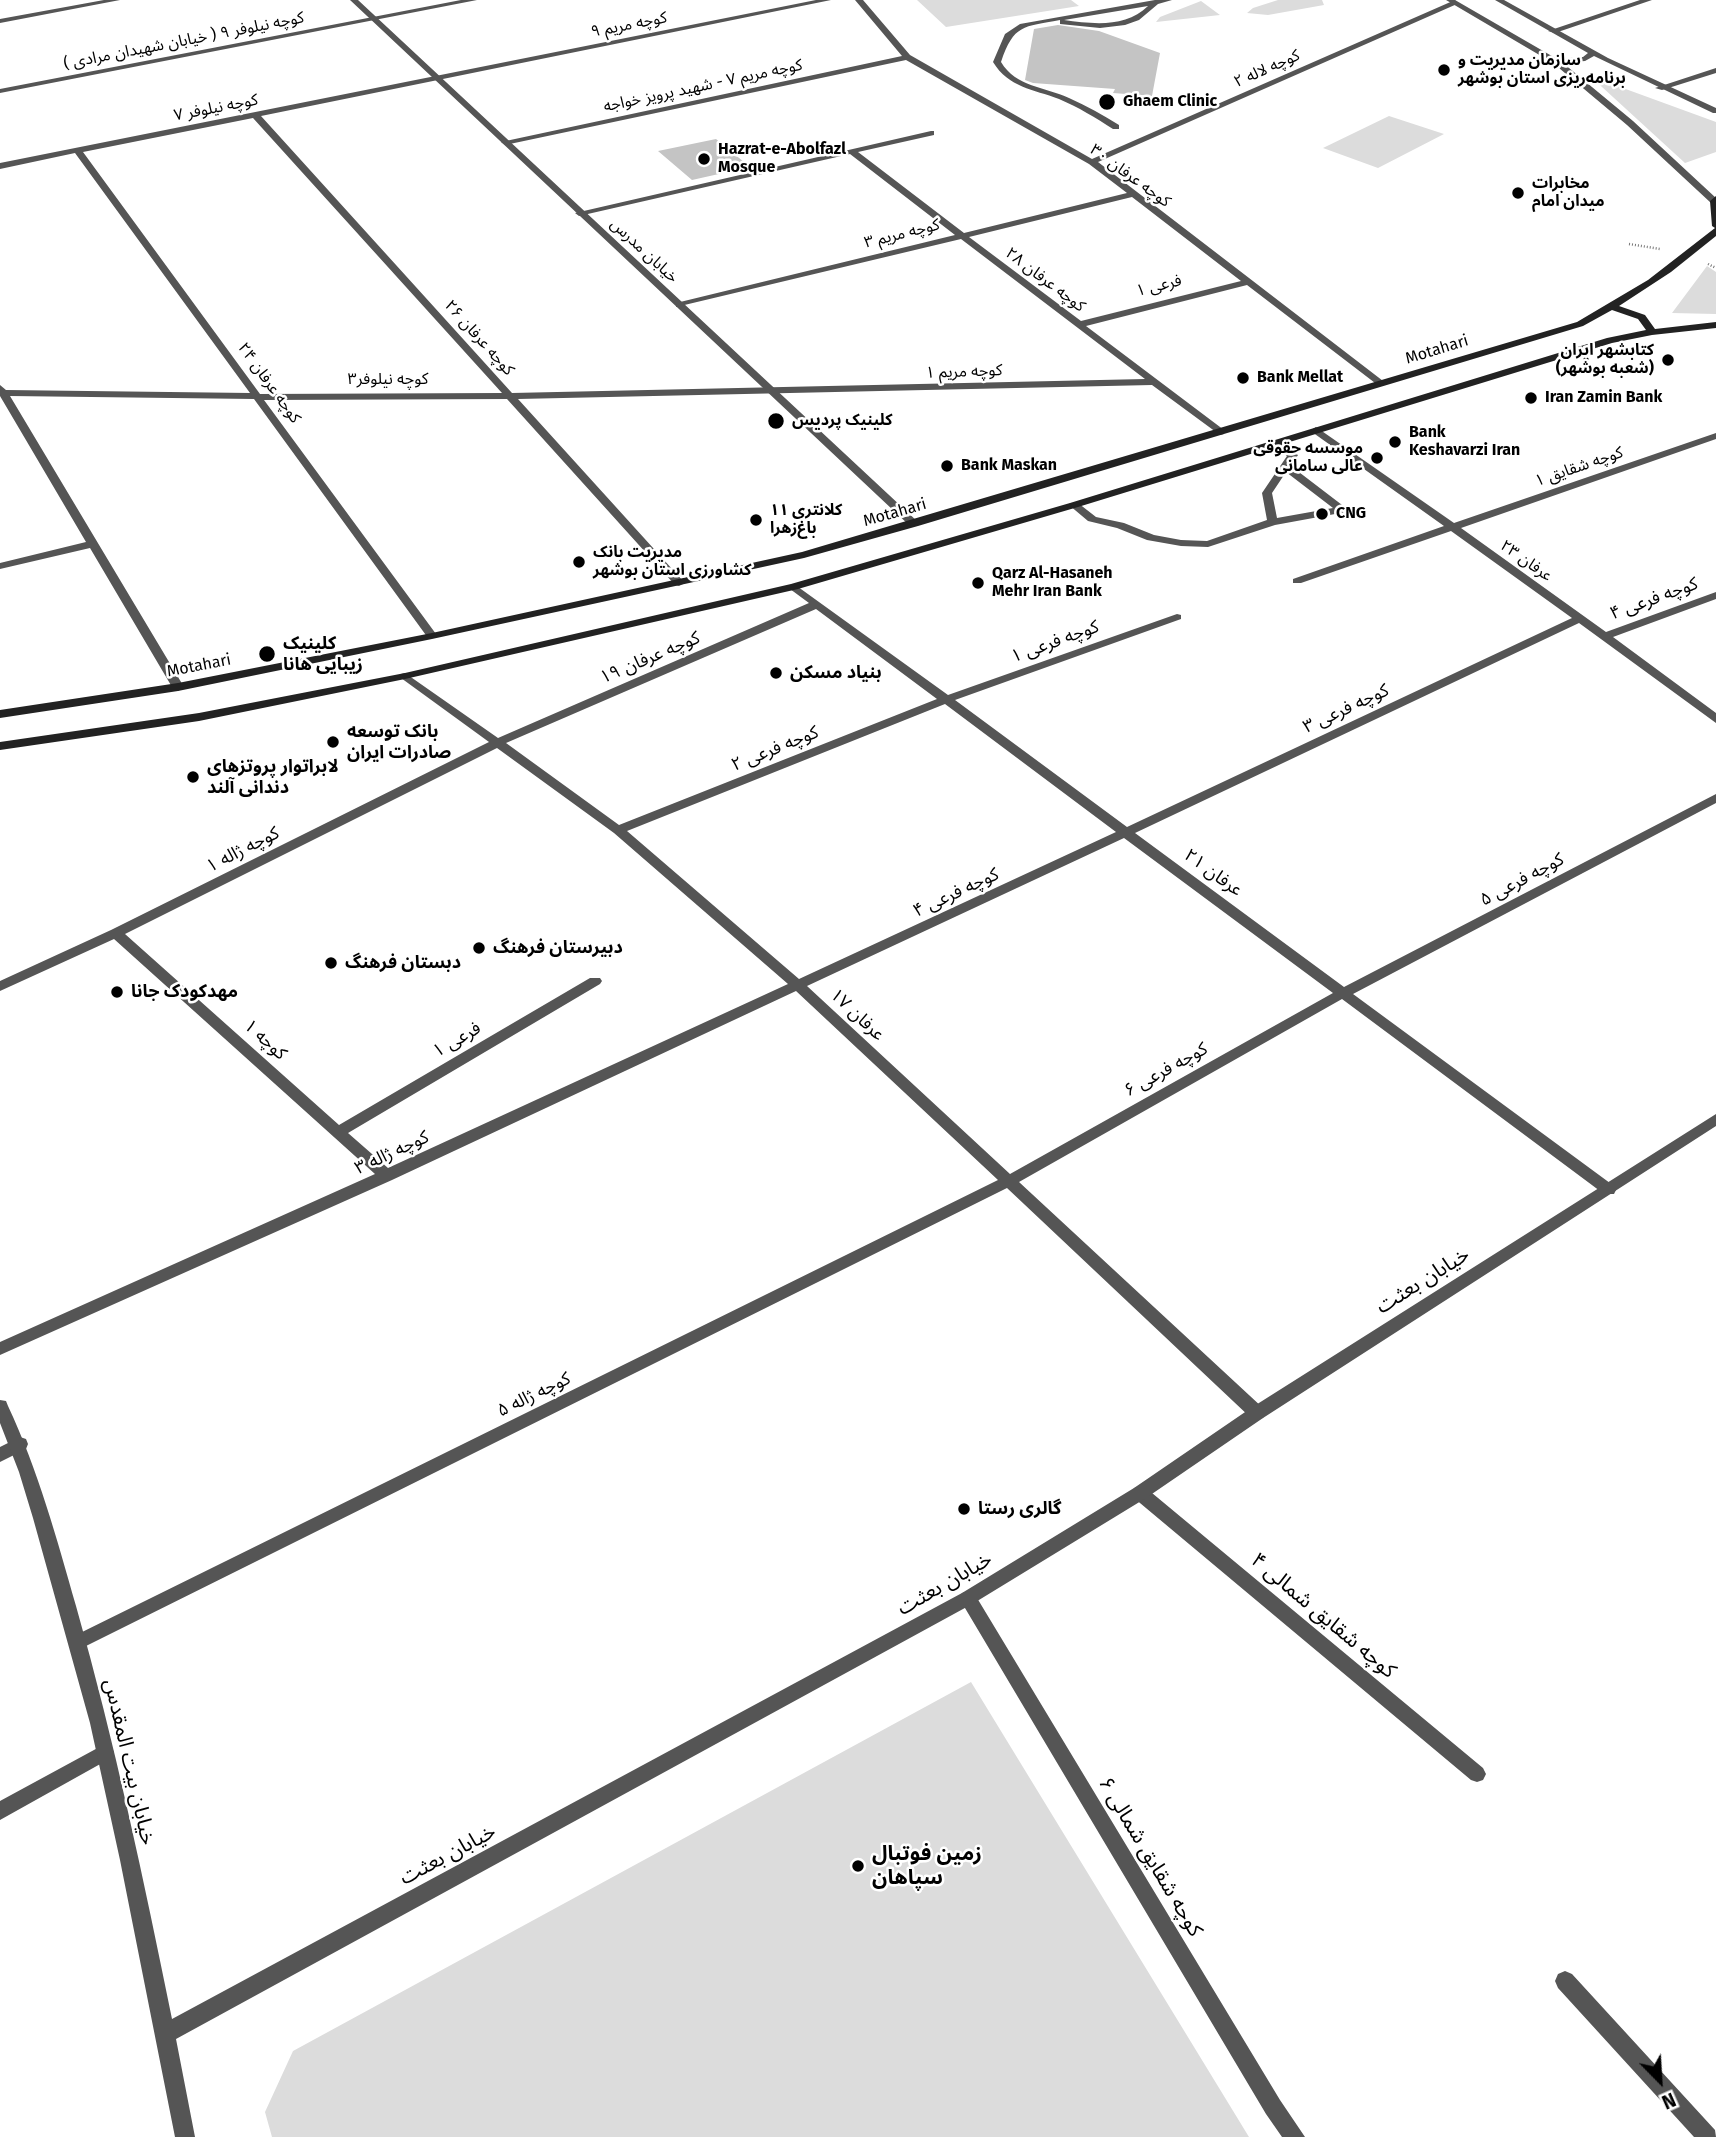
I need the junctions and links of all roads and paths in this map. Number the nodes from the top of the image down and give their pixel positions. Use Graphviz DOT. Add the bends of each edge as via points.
graph roads {
  1 [pos="116,0"];
  2 [pos="354,0"];
  3 [pos="473,0"];
  4 [pos="827,0"];
  5 [pos="859,0"];
  6 [pos="1168,0"];
  7 [pos="1499,0"];
  8 [pos="1648,0"];
  9 [pos="1452,1"];
  10 [pos="1156,2"];
  11 [pos="374,19"];
  12 [pos="1048,20"];
  13 [pos="0,21"];
  14 [pos="1552,31"];
  15 [pos="1592,54"];
  16 [pos="907,57"];
  17 [pos="1556,61"];
  18 [pos="1716,70"];
  19 [pos="437,78"];
  20 [pos="1659,88"];
  21 [pos="0,91"];
  22 [pos="1716,111"];
  23 [pos="255,115"];
  24 [pos="1116,127"];
  25 [pos="931,133"];
  26 [pos="505,142"];
  27 [pos="78,150"];
  28 [pos="851,151"];
  29 [pos="1092,162"];
  30 [pos="0,166"];
  31 [pos="1133,194"];
  32 [pos="1715,200"];
  33 [pos="579,213"];
  34 [pos="1716,226"];
  35 [pos="1716,231"];
  36 [pos="960,236"];
  37 [pos="1248,282"];
  38 [pos="679,305"];
  39 [pos="1612,307"];
  40 [pos="1078,325"];
  41 [pos="1716,325"];
  42 [pos="1652,332"];
  43 [pos="1155,382"];
  44 [pos="1382,384"];
  45 [pos="1,391"];
  46 [pos="775,394"];
  47 [pos="259,396"];
  48 [pos="512,396"];
  49 [pos="1316,430"];
  50 [pos="1220,432"];
  51 [pos="1716,436"];
  52 [pos="1276,443"];
  53 [pos="1285,466"];
  54 [pos="1074,505"];
  55 [pos="1273,522"];
  56 [pos="914,524"];
  57 [pos="1452,527"];
  58 [pos="92,544"];
  59 [pos="0,566"];
  60 [pos="1297,581"];
  61 [pos="679,583"];
  62 [pos="794,587"];
  63 [pos="1716,595"];
  64 [pos="815,605"];
  65 [pos="1177,617"];
  66 [pos="1580,618"];
  67 [pos="432,636"];
  68 [pos="1604,636"];
  69 [pos="405,676"];
  70 [pos="178,687"];
  71 [pos="945,699"];
  72 [pos="0,714"];
  73 [pos="1716,719"];
  74 [pos="499,742"];
  75 [pos="0,747"];
  76 [pos="1716,798"];
  77 [pos="618,830"];
  78 [pos="1128,832"];
  79 [pos="116,933"];
  80 [pos="595,981"];
  81 [pos="0,986"];
  82 [pos="799,986"];
  83 [pos="1345,992"];
  84 [pos="1716,1119"];
  85 [pos="338,1132"];
  86 [pos="387,1176"];
  87 [pos="1007,1182"];
  88 [pos="1609,1190"];
  89 [pos="0,1349"];
  90 [pos="0,1406"];
  91 [pos="1257,1413"];
  92 [pos="20,1444"];
  93 [pos="0,1455"];
  94 [pos="1140,1493"];
  95 [pos="968,1598"];
  96 [pos="78,1642"];
  97 [pos="105,1752"];
  98 [pos="1477,1774"];
  99 [pos="0,1811"];
  100 [pos="1565,1981"];
  101 [pos="165,2034"];
  102 [pos="185,2137"];
  103 [pos="1295,2137"];
  104 [pos="1708,2137"];
  1 -- 13 [label="street"];
  2 -- 11 [label="street, خیابان مدرس"];
  3 -- 11 [label="street, کوچه نیلوفر ۹ ( خیابان شهیدان مرادی )"];
  4 -- 19 [label="street, کوچه مریم ۹"];
  5 -- 16 [label="street, کوچه عرفان ۳۰"];
  6 -- 10 [label="street"];
  7 -- 14 [label="street"];
  8 -- 14 [label="street"];
  9 -- 17 [label="street"];
  9 -- 29 [label="street, کوچه لاله ۲"];
  10 -- 12 [label="street"];
  10 -- 12 [label="street" via="1144,14 1118,24"];
  11 -- 19 [label="street, خیابان مدرس"];
  11 -- 21 [label="street, کوچه نیلوفر ۹ ( خیابان شهیدان مرادی )"];
  12 -- 24 [label="street" via="1013,28 1007,34 998,62 1001,70 1024,86 1061,97"];
  14 -- 15 [label="street"];
  15 -- 17 [label="street" via="1586,59"];
  15 -- 20 [label="street"];
  16 -- 26 [label="street, کوچه مریم ۷ - شهید پرویز خواجه"];
  16 -- 29 [label="street, کوچه عرفان ۳۰"];
  17 -- 32 [label="street"];
  18 -- 20 [label="street"];
  19 -- 23 [label="street, کوچه نیلوفر ۷"];
  19 -- 26 [label="street, خیابان مدرس"];
  20 -- 22 [label="street"];
  23 -- 27 [label="street, کوچه نیلوفر ۷"];
  23 -- 48 [label="street, کوچه عرفان ۲۶"];
  25 -- 28 [label="street"];
  26 -- 33 [label="street, خیابان مدرس"];
  27 -- 30 [label="street, کوچه نیلوفر ۷"];
  27 -- 47 [label="street, کوچه عرفان ۲۴"];
  28 -- 33 [label="street"];
  28 -- 36 [label="street, کوچه عرفان ۲۸"];
  29 -- 31 [label="street, کوچه عرفان ۳۰"];
  31 -- 36 [label="street, کوچه مریم ۳"];
  31 -- 37 [label="street, کوچه عرفان ۳۰"];
  32 -- 34 [label="main road"];
  33 -- 38 [label="street, خیابان مدرس"];
  35 -- 39 [label="main road, Motahari" via="1691,254"];
  36 -- 38 [label="street, کوچه مریم ۳"];
  36 -- 40 [label="street, کوچه عرفان ۲۸"];
  37 -- 40 [label="street, فرعی ۱"];
  37 -- 44 [label="street, کوچه عرفان ۳۰"];
  38 -- 46 [label="street, خیابان مدرس"];
  39 -- 42 [label="main road" via="1634,312 1649,322"];
  39 -- 44 [label="main road, Motahari" via="1580,324"];
  40 -- 43 [label="street, کوچه عرفان ۲۸"];
  41 -- 42 [label="main road"];
  42 -- 49 [label="main road" via="1610,340"];
  43 -- 46 [label="street, کوچه مریم ۱"];
  43 -- 50 [label="street, کوچه عرفان ۲۸"];
  44 -- 50 [label="main road, Motahari"];
  45 -- 47 [label="street, کوچه نیلوفر۳"];
  45 -- 58 [label="street"];
  46 -- 48 [label="street, کوچه نیلوفر۳"];
  46 -- 56 [label="street, خیابان مدرس"];
  47 -- 48 [label="street, کوچه نیلوفر۳"];
  47 -- 67 [label="street, کوچه عرفان ۲۴"];
  48 -- 61 [label="street, کوچه عرفان ۲۶"];
  49 -- 52 [label="main road"];
  49 -- 57 [label="street, عرفان ۲۳"];
  50 -- 56 [label="main road, Motahari"];
  51 -- 57 [label="street, کوچه شقایق ۱"];
  52 -- 53 [label="street" via="1293,455"];
  52 -- 54 [label="main road"];
  53 -- 55 [label="street" via="1268,493"];
  53 -- 55 [label="street" via="1342,510"];
  54 -- 55 [label="street" via="1092,519 1181,543 1208,544"];
  54 -- 62 [label="main road"];
  56 -- 61 [label="main road, Motahari"];
  57 -- 60 [label="street"];
  57 -- 66 [label="street, عرفان ۲۳"];
  58 -- 59 [label="street"];
  58 -- 70 [label="street"];
  61 -- 67 [label="main road, Motahari"];
  62 -- 64 [label="street, عرفان ۲۱"];
  62 -- 69 [label="main road"];
  63 -- 68 [label="street, کوچه فرعی ۴"];
  64 -- 71 [label="street, عرفان ۲۱"];
  64 -- 74 [label="street, کوچه عرفان ۱۹"];
  65 -- 71 [label="street, کوچه فرعی ۱"];
  66 -- 68 [label="street, عرفان ۲۳"];
  66 -- 78 [label="street, کوچه فرعی ۳"];
  67 -- 70 [label="main road, Motahari"];
  68 -- 73 [label="street, عرفان ۲۳"];
  69 -- 74 [label="street, عرفان ۱۷"];
  69 -- 75 [label="main road" via="199,717"];
  70 -- 72 [label="main road, Motahari"];
  71 -- 77 [label="street, کوچه فرعی ۲"];
  71 -- 78 [label="street, عرفان ۲۱"];
  74 -- 77 [label="street, عرفان ۱۷"];
  74 -- 79 [label="street, کوچه ژاله ۱"];
  76 -- 83 [label="street, کوچه فرعی ۵"];
  77 -- 82 [label="street, عرفان ۱۷"];
  78 -- 82 [label="street, کوچه فرعی ۴"];
  78 -- 83 [label="street, عرفان ۲۱"];
  79 -- 81 [label="street, کوچه ژاله ۱"];
  79 -- 85 [label="street, کوچه ۱"];
  80 -- 85 [label="street, فرعی ۱"];
  82 -- 86 [label="street, کوچه ژاله ۳"];
  82 -- 87 [label="street, عرفان ۱۷"];
  83 -- 87 [label="street, کوچه فرعی ۶"];
  83 -- 88 [label="street, عرفان ۲۱"];
  84 -- 88 [label="street, خیابان بعثت"];
  85 -- 86 [label="street, کوچه ۱"];
  86 -- 89 [label="street, کوچه ژاله ۳"];
  87 -- 91 [label="street, عرفان ۱۷"];
  87 -- 96 [label="street, کوچه ژاله ۵"];
  88 -- 91 [label="street, خیابان بعثت"];
  90 -- 92 [label="street, خیابان بیت المقدس"];
  91 -- 94 [label="street, خیابان بعثت"];
  92 -- 93 [label="street"];
  92 -- 96 [label="street, خیابان بیت المقدس"];
  94 -- 95 [label="street, خیابان بعثت"];
  94 -- 98 [label="street, کوچه شقایق شمالی ۴"];
  95 -- 101 [label="street, خیابان بعثت"];
  95 -- 103 [label="street, کوچه شقایق شمالی ۶" via="1273,2108"];
  96 -- 97 [label="street, خیابان بیت المقدس"];
  97 -- 99 [label="street"];
  97 -- 101 [label="street, خیابان بیت المقدس"];
  100 -- 104 [label="street"];
  101 -- 102 [label="street, خیابان بیت المقدس"];
}
